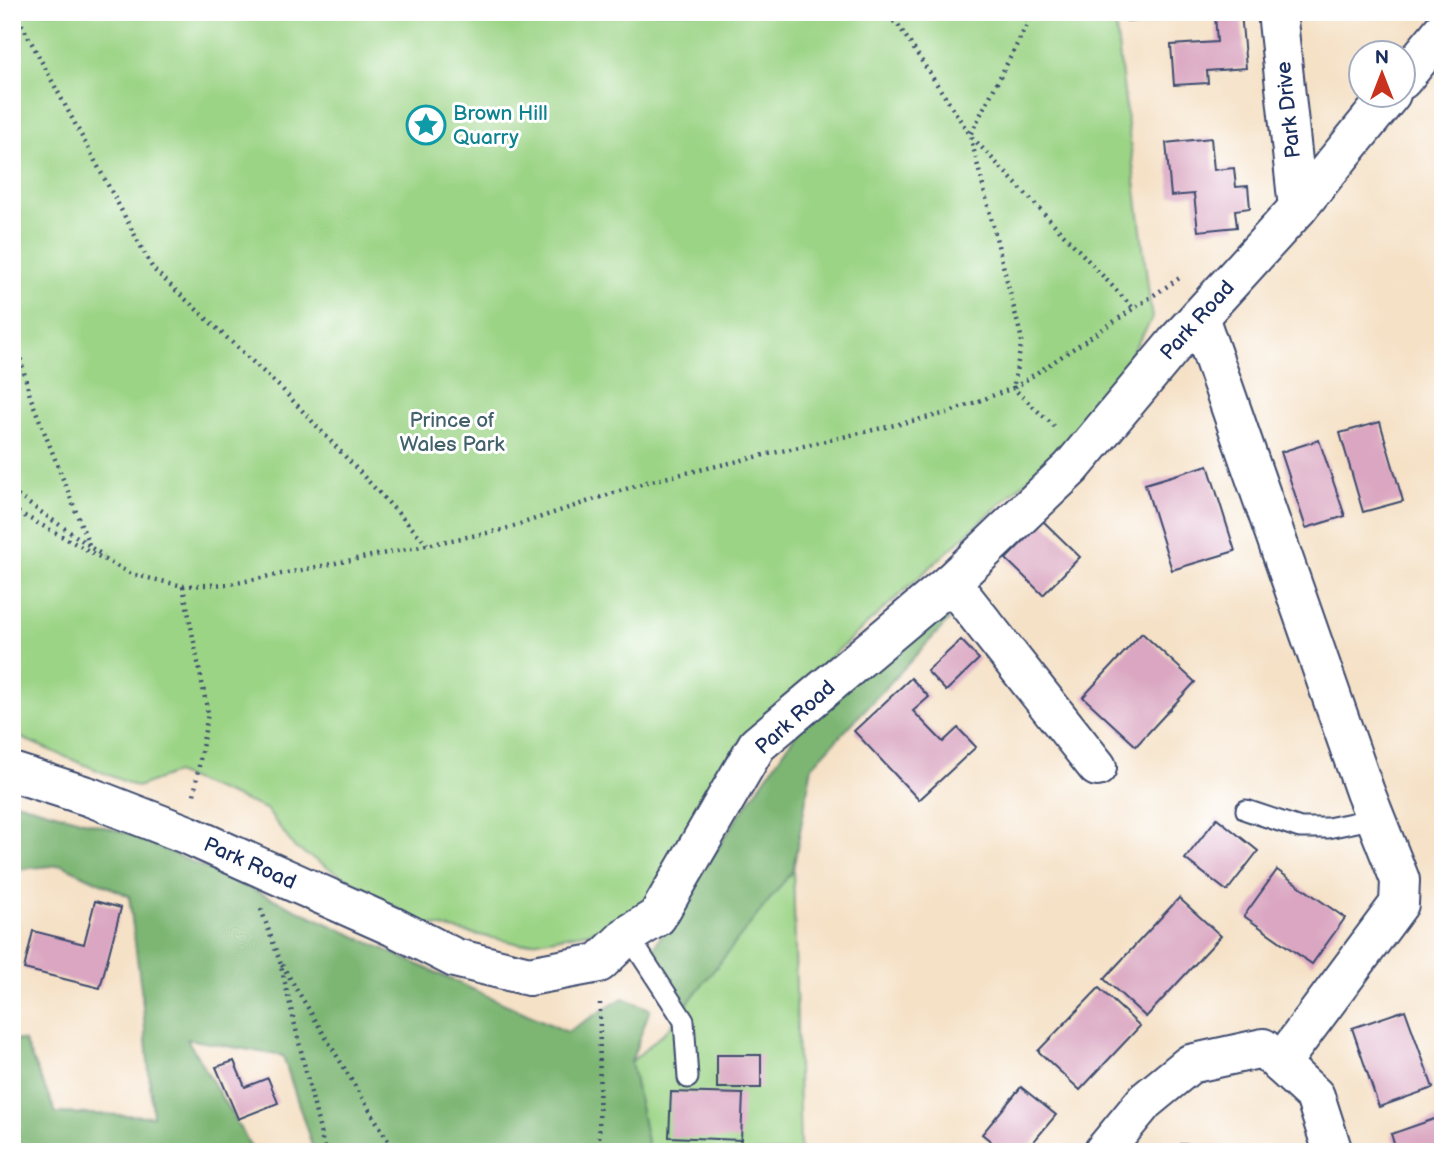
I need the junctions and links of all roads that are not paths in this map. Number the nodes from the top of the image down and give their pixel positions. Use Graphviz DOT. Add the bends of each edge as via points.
graph roads {
  1 [pos="1277,12"];
  2 [pos="1441,35"];
  3 [pos="1416,64"];
  4 [pos="1380,108"];
  5 [pos="1298,208"];
  6 [pos="1199,317"];
  7 [pos="951,582"];
  8 [pos="1097,767"];
  9 [pos="12,772"];
  10 [pos="1245,810"];
  11 [pos="1376,818"];
  12 [pos="628,935"];
  13 [pos="1280,1064"];
  14 [pos="688,1078"];
  15 [pos="1103,1152"];
  16 [pos="1333,1152"];
  1 -- 5 [label="street, Park Drive"];
  2 -- 3 [label="street"];
  4 -- 5 [label="street, Park Road"];
  5 -- 6 [label="street, Park Road"];
  6 -- 7 [label="street, Park Road" via="1071,468"];
  6 -- 11 [label="street"];
  7 -- 8 [label="street"];
  7 -- 12 [label="street, Park Road" via="757,745 657,917"];
  9 -- 12 [label="street, Park Road" via="188,835 455,958 529,976 599,963"];
  10 -- 11 [label="lane" via="1300,828 1328,828"];
  11 -- 13 [label="street" via="1400,880 1399,904"];
  12 -- 14 [label="lane" via="684,1021"];
  13 -- 15 [label="street" via="1263,1048 1190,1064 1145,1101"];
  13 -- 16 [label="street" via="1315,1096"];
}
